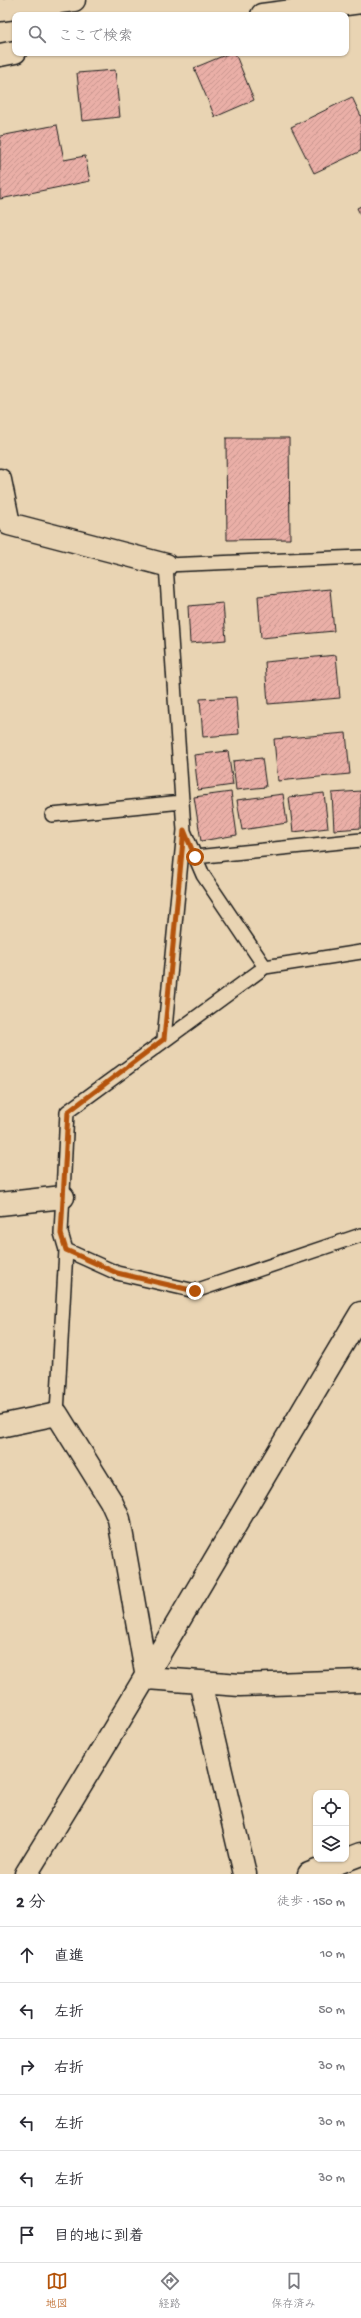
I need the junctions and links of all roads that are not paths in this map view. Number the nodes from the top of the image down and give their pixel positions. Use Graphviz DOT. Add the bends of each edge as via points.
graph roads {
  1 [pos="74,0"];
  2 [pos="361,2"];
  3 [pos="0,10"];
  4 [pos="285,12"];
  5 [pos="12,53"];
  6 [pos="0,55"];
  7 [pos="0,480"];
  8 [pos="361,557"];
  9 [pos="166,565"];
  10 [pos="182,802"];
  11 [pos="52,815"];
  12 [pos="184,830"];
  13 [pos="361,840"];
  14 [pos="195,857"];
  15 [pos="361,952"];
  16 [pos="265,967"];
  17 [pos="164,1039"];
  18 [pos="63,1197"];
  19 [pos="0,1204"];
  20 [pos="361,1235"];
  21 [pos="66,1250"];
  22 [pos="361,1313"];
  23 [pos="57,1414"];
  24 [pos="0,1426"];
  25 [pos="147,1678"];
  26 [pos="361,1681"];
  27 [pos="200,1682"];
  28 [pos="361,1854"];
  29 [pos="26,1874"];
  30 [pos="245,1874"];
  31 [pos="309,1874"];
  1 -- 3 [label="main road"];
  2 -- 4 [label="main road"];
  5 -- 6 [label="main road"];
  7 -- 9 [label="main road" via="9,524"];
  8 -- 9 [label="lane"];
  9 -- 10 [label="lane"];
  10 -- 11 [label="lane"];
  10 -- 12 [label="lane"];
  12 -- 14 [label="lane"];
  12 -- 17 [label="lane"];
  13 -- 14 [label="lane"];
  14 -- 16 [label="lane" via="204,875"];
  15 -- 16 [label="lane"];
  16 -- 17 [label="lane"];
  17 -- 18 [label="lane" via="68,1112"];
  18 -- 19 [label="main road"];
  18 -- 21 [label="lane" via="61,1234"];
  20 -- 21 [label="lane" via="195,1291 117,1273"];
  21 -- 23 [label="lane"];
  22 -- 25 [label="main road" via="217,1554"];
  23 -- 24 [label="main road"];
  23 -- 25 [label="main road" via="111,1501 119,1519"];
  25 -- 27 [label="main road"];
  25 -- 29 [label="main road"];
  26 -- 27 [label="main road" via="240,1685"];
  27 -- 30 [label="main road"];
  28 -- 31 [label="main road"];
}
